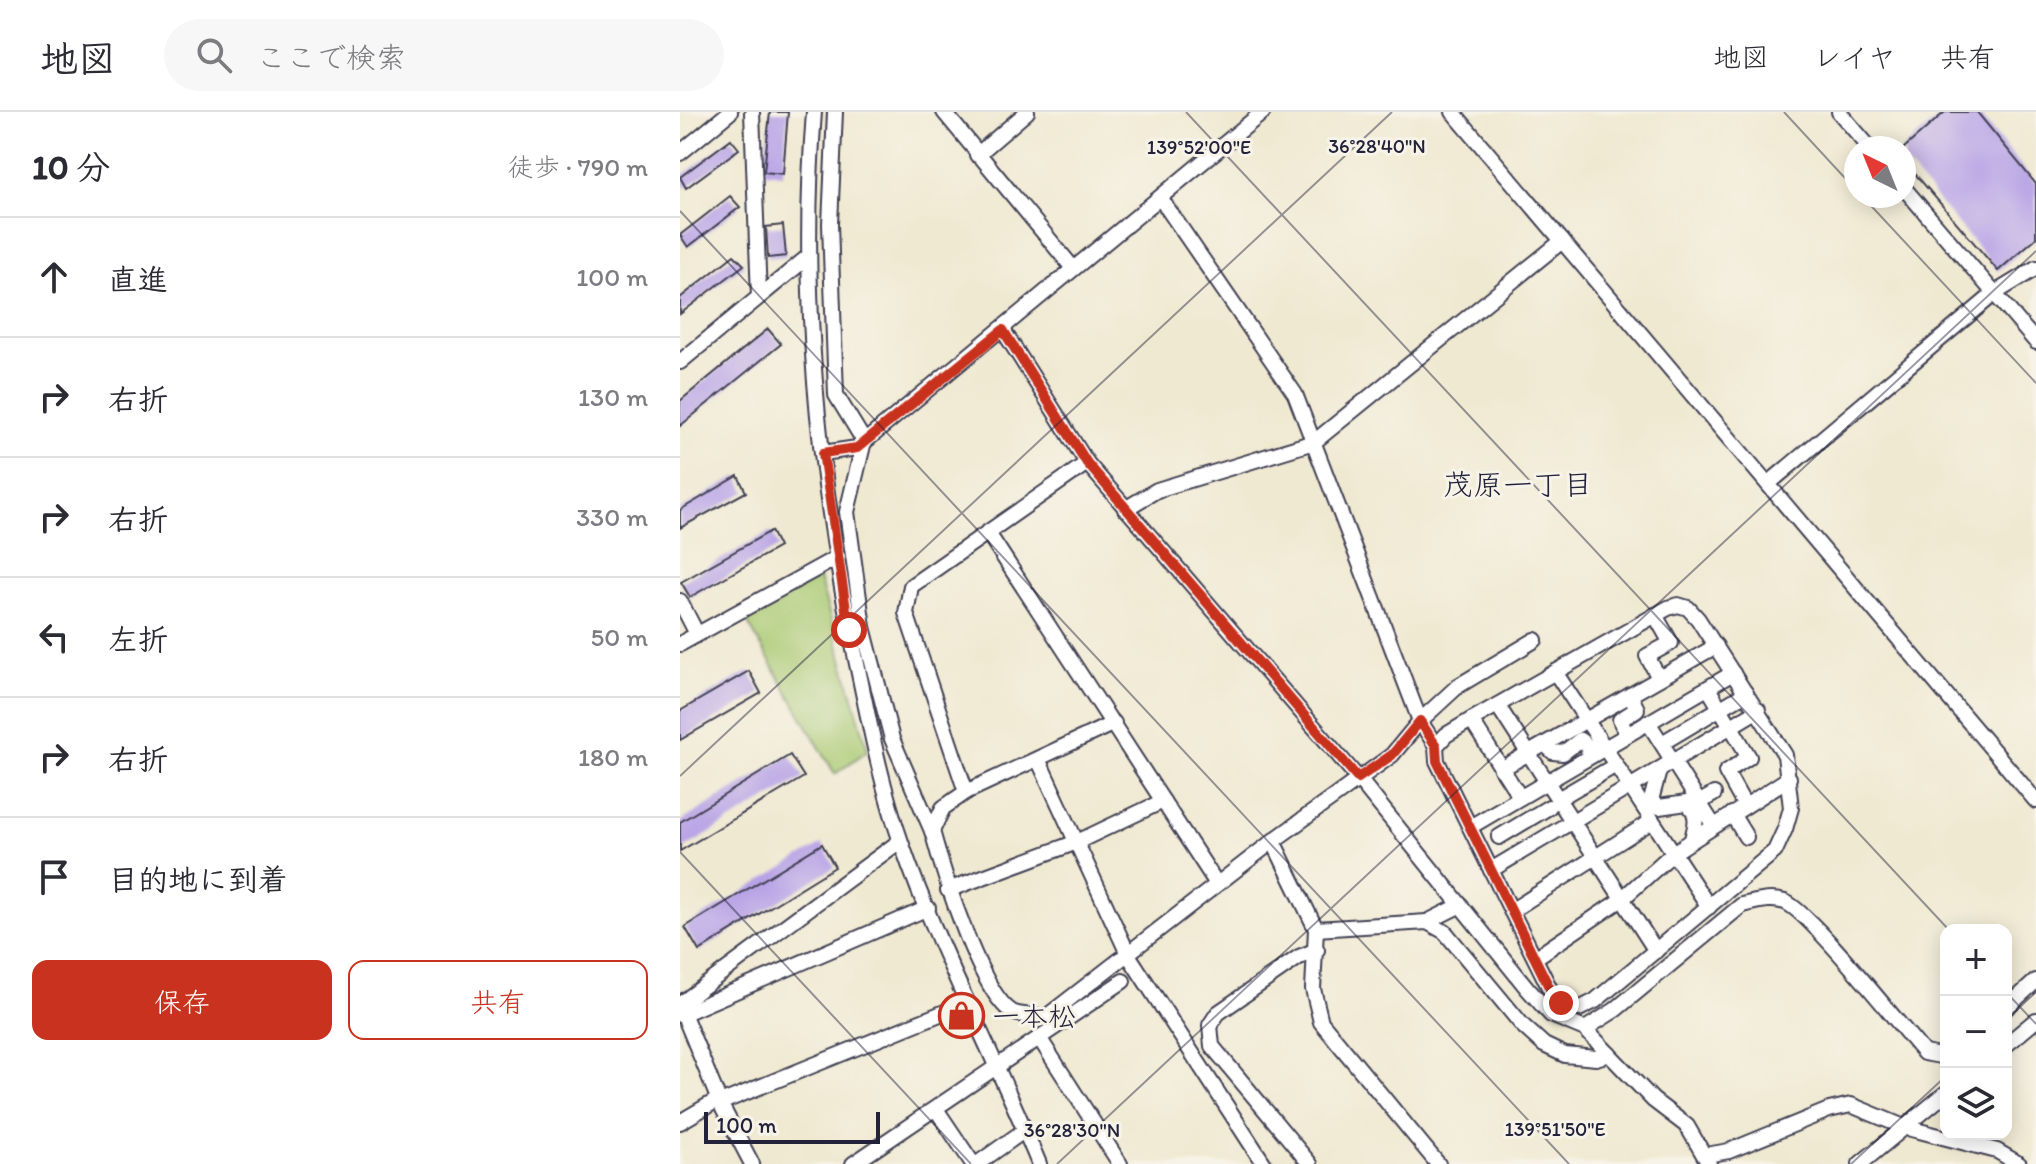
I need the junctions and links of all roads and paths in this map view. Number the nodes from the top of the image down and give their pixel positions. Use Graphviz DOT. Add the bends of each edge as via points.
graph roads {
  1 [pos="730,112"];
  2 [pos="752,112"];
  3 [pos="814,112"];
  4 [pos="835,112"];
  5 [pos="944,112"];
  6 [pos="1027,112"];
  7 [pos="1263,112"];
  8 [pos="1453,112"];
  9 [pos="1839,112"];
  10 [pos="1860,136"];
  11 [pos="680,153"];
  12 [pos="977,155"];
  13 [pos="1161,199"];
  14 [pos="1916,202"];
  15 [pos="1562,241"];
  16 [pos="809,256"];
  17 [pos="1072,267"];
  18 [pos="2036,268"];
  19 [pos="1995,293"];
  20 [pos="759,297"];
  21 [pos="1003,330"];
  22 [pos="2036,342"];
  23 [pos="680,362"];
  24 [pos="864,441"];
  25 [pos="1314,442"];
  26 [pos="823,453"];
  27 [pos="1087,463"];
  28 [pos="1768,484"];
  29 [pos="1125,509"];
  30 [pos="988,533"];
  31 [pos="838,557"];
  32 [pos="680,601"];
  33 [pos="1655,615"];
  34 [pos="697,634"];
  35 [pos="1535,640"];
  36 [pos="680,644"];
  37 [pos="1716,646"];
  38 [pos="1555,672"];
  39 [pos="1733,673"];
  40 [pos="1659,678"];
  41 [pos="1708,688"];
  42 [pos="1746,693"];
  43 [pos="1630,695"];
  44 [pos="1498,706"];
  45 [pos="1720,708"];
  46 [pos="1758,710"];
  47 [pos="1471,720"];
  48 [pos="1586,720"];
  49 [pos="1420,721"];
  50 [pos="1648,722"];
  51 [pos="1114,723"];
  52 [pos="1731,727"];
  53 [pos="1627,735"];
  54 [pos="1662,743"];
  55 [pos="1545,744"];
  56 [pos="1436,746"];
  57 [pos="1604,747"];
  58 [pos="1528,753"];
  59 [pos="1589,756"];
  60 [pos="1038,759"];
  61 [pos="1674,762"];
  62 [pos="1616,765"];
  63 [pos="1501,769"];
  64 [pos="1659,771"];
  65 [pos="1358,778"];
  66 [pos="1789,778"];
  67 [pos="1542,784"];
  68 [pos="1630,787"];
  69 [pos="966,792"];
  70 [pos="1714,794"];
  71 [pos="1520,797"];
  72 [pos="1163,801"];
  73 [pos="2036,801"];
  74 [pos="1700,802"];
  75 [pos="1554,803"];
  76 [pos="1739,810"];
  77 [pos="1488,817"];
  78 [pos="1652,821"];
  79 [pos="1567,824"];
  80 [pos="1714,826"];
  81 [pos="1470,827"];
  82 [pos="932,831"];
  83 [pos="1499,837"];
  84 [pos="1746,837"];
  85 [pos="1692,839"];
  86 [pos="900,841"];
  87 [pos="1273,841"];
  88 [pos="1077,842"];
  89 [pos="1673,853"];
  90 [pos="1511,858"];
  91 [pos="1596,859"];
  92 [pos="1491,870"];
  93 [pos="1217,884"];
  94 [pos="948,890"];
  95 [pos="1622,899"];
  96 [pos="1461,905"];
  97 [pos="1709,907"];
  98 [pos="928,908"];
  99 [pos="1511,911"];
  100 [pos="1427,922"];
  101 [pos="1316,929"];
  102 [pos="1317,950"];
  103 [pos="1656,951"];
  104 [pos="1129,956"];
  105 [pos="1535,958"];
  106 [pos="1123,981"];
  107 [pos="2036,981"];
  108 [pos="967,1003"];
  109 [pos="2012,1003"];
  110 [pos="680,1010"];
  111 [pos="2036,1020"];
  112 [pos="1585,1029"];
  113 [pos="1040,1039"];
  114 [pos="2012,1040"];
  115 [pos="1609,1054"];
  116 [pos="1940,1056"];
  117 [pos="995,1070"];
  118 [pos="1940,1098"];
  119 [pos="720,1101"];
  120 [pos="936,1109"];
  121 [pos="680,1122"];
  122 [pos="1904,1127"];
  123 [pos="1025,1130"];
  124 [pos="1708,1162"];
  125 [pos="752,1164"];
  126 [pos="853,1164"];
  127 [pos="975,1164"];
  128 [pos="1039,1164"];
  129 [pos="1120,1164"];
  130 [pos="1264,1164"];
  131 [pos="1310,1164"];
  132 [pos="1438,1164"];
  133 [pos="1860,1164"];
  134 [pos="2019,1164"];
  1 -- 11 [label="street"];
  2 -- 20 [label="street"];
  3 -- 16 [label="street"];
  4 -- 24 [label="street" via="830,224 836,395"];
  5 -- 12 [label="street"];
  6 -- 12 [label="street"];
  7 -- 13 [label="street"];
  8 -- 15 [label="street"];
  9 -- 10 [label="street"];
  12 -- 17 [label="street"];
  13 -- 17 [label="street"];
  13 -- 25 [label="street" via="1295,394"];
  14 -- 19 [label="street"];
  15 -- 25 [label="street"];
  15 -- 28 [label="street"];
  16 -- 20 [label="street"];
  16 -- 26 [label="street"];
  17 -- 21 [label="street"];
  18 -- 19 [label="street"];
  19 -- 22 [label="street"];
  19 -- 28 [label="street"];
  20 -- 23 [label="street"];
  21 -- 24 [label="street"];
  21 -- 27 [label="street"];
  24 -- 26 [label="street" via="857,448"];
  24 -- 82 [label="street" via="847,512 863,627 892,739"];
  25 -- 29 [label="street" via="1157,490"];
  25 -- 49 [label="street"];
  26 -- 31 [label="street"];
  27 -- 29 [label="street"];
  27 -- 30 [label="street"];
  28 -- 73 [label="street"];
  29 -- 65 [label="street"];
  30 -- 51 [label="street"];
  30 -- 69 [label="street" via="911,586 906,613"];
  31 -- 34 [label="street"];
  31 -- 86 [label="street" via="875,749"];
  32 -- 34 [label="street"];
  33 -- 37 [label="street" via="1678,605 1688,608"];
  33 -- 38 [label="street"];
  33 -- 40 [label="street" via="1671,643 1647,656"];
  34 -- 36 [label="street"];
  35 -- 49 [label="street" via="1458,686"];
  37 -- 39 [label="street"];
  37 -- 40 [label="street"];
  38 -- 44 [label="street"];
  38 -- 48 [label="street"];
  39 -- 41 [label="street"];
  39 -- 42 [label="street"];
  40 -- 43 [label="street"];
  41 -- 45 [label="street"];
  41 -- 50 [label="street"];
  42 -- 45 [label="street"];
  42 -- 46 [label="street"];
  43 -- 48 [label="street"];
  43 -- 53 [label="street" via="1637,709 1620,720"];
  44 -- 47 [label="street"];
  44 -- 58 [label="street"];
  45 -- 52 [label="street"];
  45 -- 54 [label="street"];
  46 -- 52 [label="street"];
  46 -- 66 [label="street" via="1785,755"];
  47 -- 56 [label="street"];
  47 -- 63 [label="street"];
  48 -- 55 [label="street"];
  48 -- 57 [label="street"];
  49 -- 56 [label="street"];
  49 -- 65 [label="street" via="1392,755"];
  50 -- 53 [label="street"];
  50 -- 54 [label="street"];
  51 -- 60 [label="street"];
  51 -- 72 [label="street"];
  52 -- 61 [label="street"];
  52 -- 76 [label="street" via="1749,757 1726,772"];
  53 -- 57 [label="street"];
  54 -- 61 [label="street"];
  55 -- 58 [label="street"];
  55 -- 59 [label="street" via="1558,754 1580,740 1588,746"];
  56 -- 81 [label="street" via="1437,761"];
  57 -- 59 [label="street"];
  57 -- 62 [label="street"];
  58 -- 63 [label="street"];
  58 -- 67 [label="street"];
  59 -- 67 [label="street"];
  60 -- 69 [label="street"];
  60 -- 88 [label="street"];
  61 -- 64 [label="street"];
  61 -- 74 [label="street"];
  62 -- 68 [label="street"];
  62 -- 75 [label="street" via="1591,789"];
  63 -- 71 [label="street"];
  64 -- 68 [label="street"];
  64 -- 85 [label="street" via="1651,800 1659,807 1687,803 1694,809"];
  65 -- 87 [label="street"];
  65 -- 96 [label="street"];
  66 -- 76 [label="street"];
  66 -- 97 [label="street" via="1791,808 1775,851"];
  67 -- 71 [label="street"];
  67 -- 75 [label="street"];
  68 -- 78 [label="street"];
  68 -- 79 [label="street"];
  69 -- 82 [label="street" via="943,808"];
  70 -- 74 [label="street"];
  71 -- 77 [label="street"];
  72 -- 88 [label="street"];
  72 -- 93 [label="street"];
  74 -- 80 [label="street"];
  75 -- 79 [label="street"];
  75 -- 83 [label="street" via="1531,824"];
  76 -- 80 [label="street"];
  76 -- 84 [label="street"];
  77 -- 81 [label="street"];
  77 -- 83 [label="street"];
  78 -- 89 [label="street"];
  78 -- 91 [label="street"];
  79 -- 90 [label="street"];
  79 -- 91 [label="street"];
  80 -- 85 [label="street"];
  81 -- 92 [label="street"];
  82 -- 94 [label="street"];
  83 -- 90 [label="street"];
  85 -- 89 [label="street"];
  86 -- 98 [label="street"];
  86 -- 110 [label="street"];
  87 -- 93 [label="street"];
  87 -- 101 [label="street"];
  88 -- 94 [label="street"];
  88 -- 104 [label="street"];
  89 -- 95 [label="street"];
  89 -- 97 [label="street"];
  90 -- 92 [label="street"];
  91 -- 95 [label="street"];
  91 -- 99 [label="street"];
  92 -- 99 [label="street"];
  93 -- 104 [label="street"];
  94 -- 104 [label="street" via="992,989 1013,1012 1046,1017"];
  95 -- 103 [label="street"];
  95 -- 105 [label="street"];
  96 -- 100 [label="street"];
  96 -- 112 [label="street" via="1551,1015"];
  97 -- 103 [label="street"];
  98 -- 108 [label="street"];
  98 -- 110 [label="street"];
  99 -- 105 [label="street"];
  100 -- 101 [label="street"];
  100 -- 115 [label="street" via="1445,932 1544,1045 1565,1055"];
  101 -- 102 [label="street"];
  102 -- 131 [label="street" via="1218,1013 1210,1025 1212,1046"];
  102 -- 132 [label="street" via="1313,989 1321,1022"];
  103 -- 105 [label="street" via="1579,1009 1561,1003 1552,993"];
  104 -- 130 [label="street"];
  106 -- 113 [label="street"];
  107 -- 109 [label="street"];
  108 -- 117 [label="street"];
  108 -- 119 [label="street"];
  110 -- 119 [label="street"];
  111 -- 114 [label="street"];
  112 -- 115 [label="street"];
  112 -- 116 [label="street" via="1742,905 1784,901 1807,920 1924,1053"];
  113 -- 117 [label="street"];
  113 -- 129 [label="street"];
  115 -- 124 [label="street" via="1687,1126"];
  117 -- 120 [label="street"];
  117 -- 123 [label="street"];
  118 -- 122 [label="street"];
  119 -- 121 [label="street"];
  119 -- 125 [label="street"];
  120 -- 126 [label="street"];
  120 -- 127 [label="street"];
  122 -- 124 [label="street" via="1851,1105"];
  122 -- 133 [label="street"];
  122 -- 134 [label="street" via="1973,1143"];
  123 -- 127 [label="street"];
  123 -- 128 [label="street"];
}
